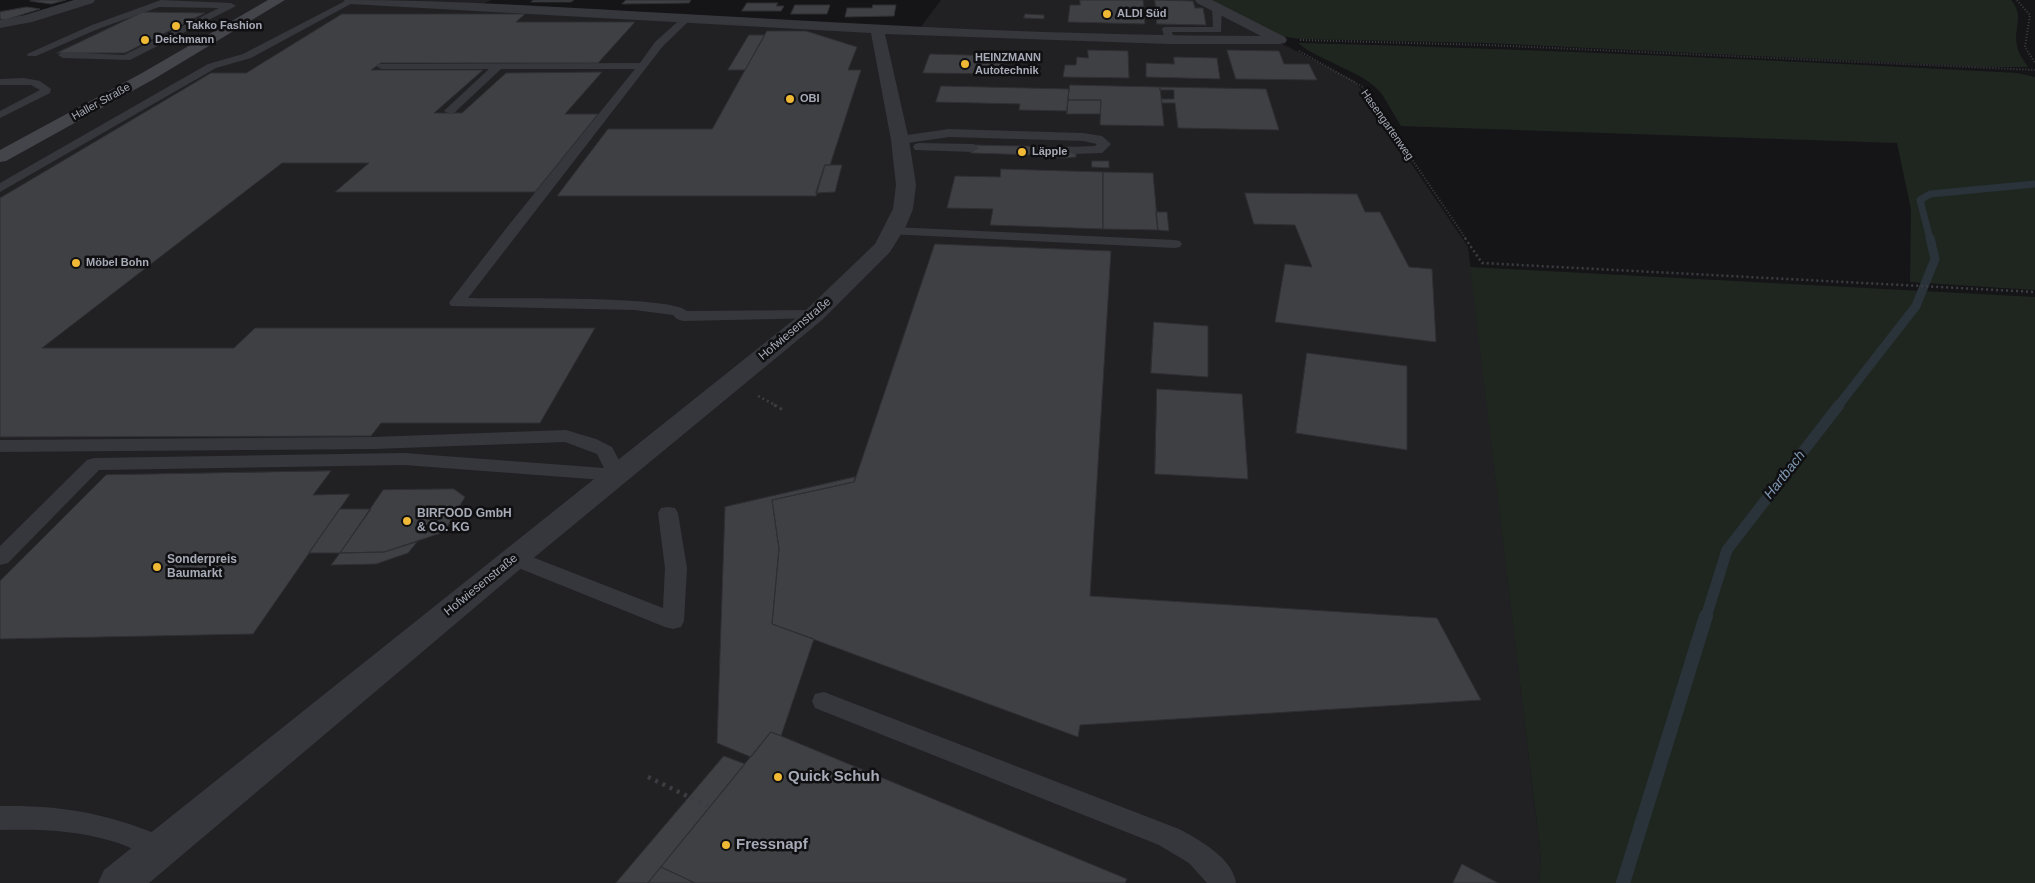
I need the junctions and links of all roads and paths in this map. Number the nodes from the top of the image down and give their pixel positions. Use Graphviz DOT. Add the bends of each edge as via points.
graph roads {
  1 [pos="88,0"];
  2 [pos="170,0"];
  3 [pos="278,0"];
  4 [pos="350,0"];
  5 [pos="354,0"];
  6 [pos="1202,0"];
  7 [pos="2017,0"];
  8 [pos="449,2"];
  9 [pos="158,4"];
  10 [pos="1217,8"];
  11 [pos="697,12"];
  12 [pos="0,24"];
  13 [pos="877,29"];
  14 [pos="1169,40"];
  15 [pos="1280,40"];
  16 [pos="200,44"];
  17 [pos="32,54"];
  18 [pos="63,55"];
  19 [pos="2035,63"];
  20 [pos="381,66"];
  21 [pos="498,66"];
  22 [pos="644,66"];
  23 [pos="2035,70"];
  24 [pos="0,82"];
  25 [pos="8,99"];
  26 [pos="32,100"];
  27 [pos="450,111"];
  28 [pos="0,115"];
  29 [pos="900,143"];
  30 [pos="0,146"];
  31 [pos="973,148"];
  32 [pos="1073,150"];
  33 [pos="0,157"];
  34 [pos="0,188"];
  35 [pos="893,231"];
  36 [pos="1175,244"];
  37 [pos="2035,292"];
  38 [pos="814,315"];
  39 [pos="0,446"];
  40 [pos="617,475"];
  41 [pos="668,514"];
  42 [pos="0,558"];
  43 [pos="514,558"];
  44 [pos="824,701"];
  45 [pos="648,778"];
  46 [pos="710,806"];
  47 [pos="0,818"];
  48 [pos="160,849"];
  49 [pos="119,883"];
  50 [pos="1222,883"];
  1 -- 12 [label="street" via="28,19"];
  2 -- 9 [label="lane"];
  3 -- 16 [label="main road, Haller Straße"];
  4 -- 5 [label="street"];
  5 -- 8 [label="street"];
  5 -- 34 [label="lane" via="247,56 212,66"];
  6 -- 10 [label="street"];
  7 -- 19 [label="path" via="2030,15 2025,47"];
  8 -- 11 [label="street"];
  9 -- 17 [label="lane"];
  9 -- 18 [label="lane" via="231,6 126,58"];
  10 -- 14 [label="lane" via="1218,30 1167,29"];
  10 -- 15 [label="street"];
  11 -- 13 [label="street"];
  11 -- 22 [label="lane" via="659,44"];
  13 -- 14 [label="street"];
  13 -- 29 [label="street, Hofwiesenstraße"];
  14 -- 15 [label="street"];
  15 -- 23 [label="path" via="1496,46"];
  15 -- 37 [label="path, Hasengartenweg" via="1363,87 1482,263"];
  16 -- 30 [label="main road, Haller Straße" via="129,76"];
  16 -- 33 [label="main road, Haller Straße"];
  20 -- 21 [label="lane"];
  21 -- 22 [label="lane"];
  21 -- 27 [label="lane"];
  22 -- 38 [label="lane" via="457,304 634,305 678,311 683,316"];
  24 -- 26 [label="lane" via="46,88"];
  25 -- 26 [label="lane"];
  26 -- 28 [label="lane"];
  29 -- 31 [label="lane"];
  29 -- 32 [label="lane" via="949,133 1083,137 1098,139 1105,144 1098,150"];
  29 -- 35 [label="street, Hofwiesenstraße" via="906,185 903,209"];
  35 -- 36 [label="lane"];
  35 -- 38 [label="street, Hofwiesenstraße" via="883,248"];
  38 -- 40 [label="street, Hofwiesenstraße"];
  39 -- 40 [label="lane" via="373,443 566,436 605,451"];
  40 -- 42 [label="lane" via="404,459 94,464"];
  40 -- 43 [label="street, Hofwiesenstraße"];
  41 -- 43 [label="lane" via="676,568 672,621"];
  43 -- 48 [label="street, Hofwiesenstraße"];
  44 -- 50 [label="lane" via="1169,837 1199,854"];
  45 -- 46 [label="path"];
  47 -- 48 [label="lane" via="44,817 98,825 130,834"];
  48 -- 49 [label="street, Hofwiesenstraße"];
}
